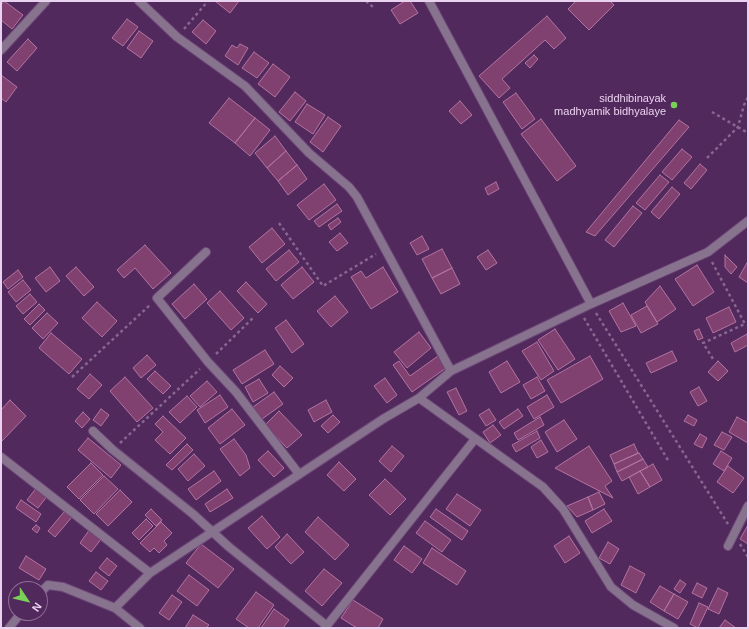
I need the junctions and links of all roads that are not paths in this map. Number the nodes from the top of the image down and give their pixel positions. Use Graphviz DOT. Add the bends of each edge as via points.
graph roads {
  1 [pos="46,1"];
  2 [pos="139,1"];
  3 [pos="429,1"];
  4 [pos="1,50"];
  5 [pos="748,221"];
  6 [pos="206,252"];
  7 [pos="591,304"];
  8 [pos="451,371"];
  9 [pos="419,398"];
  10 [pos="93,431"];
  11 [pos="475,439"];
  12 [pos="1,457"];
  13 [pos="299,474"];
  14 [pos="748,506"];
  15 [pos="212,532"];
  16 [pos="728,546"];
  17 [pos="150,573"];
  18 [pos="48,586"];
  19 [pos="115,608"];
  20 [pos="326,627"];
  21 [pos="140,628"];
  22 [pos="674,628"];
  1 -- 4 [label="street"];
  2 -- 8 [label="street" via="177,37 245,86 309,153 349,187 357,197"];
  3 -- 7 [label="street"];
  5 -- 7 [label="street" via="708,252"];
  6 -- 13 [label="street" via="157,298 208,362 236,392"];
  7 -- 8 [label="street"];
  8 -- 9 [label="street"];
  9 -- 11 [label="street"];
  9 -- 13 [label="street"];
  10 -- 15 [label="street"];
  11 -- 20 [label="street"];
  11 -- 22 [label="street" via="543,487 563,509 611,588 634,605"];
  12 -- 17 [label="street"];
  13 -- 15 [label="street"];
  14 -- 16 [label="street"];
  15 -- 17 [label="street"];
  15 -- 20 [label="street"];
  17 -- 19 [label="street"];
  18 -- 19 [label="street" via="63,587"];
  19 -- 21 [label="street"];
}
